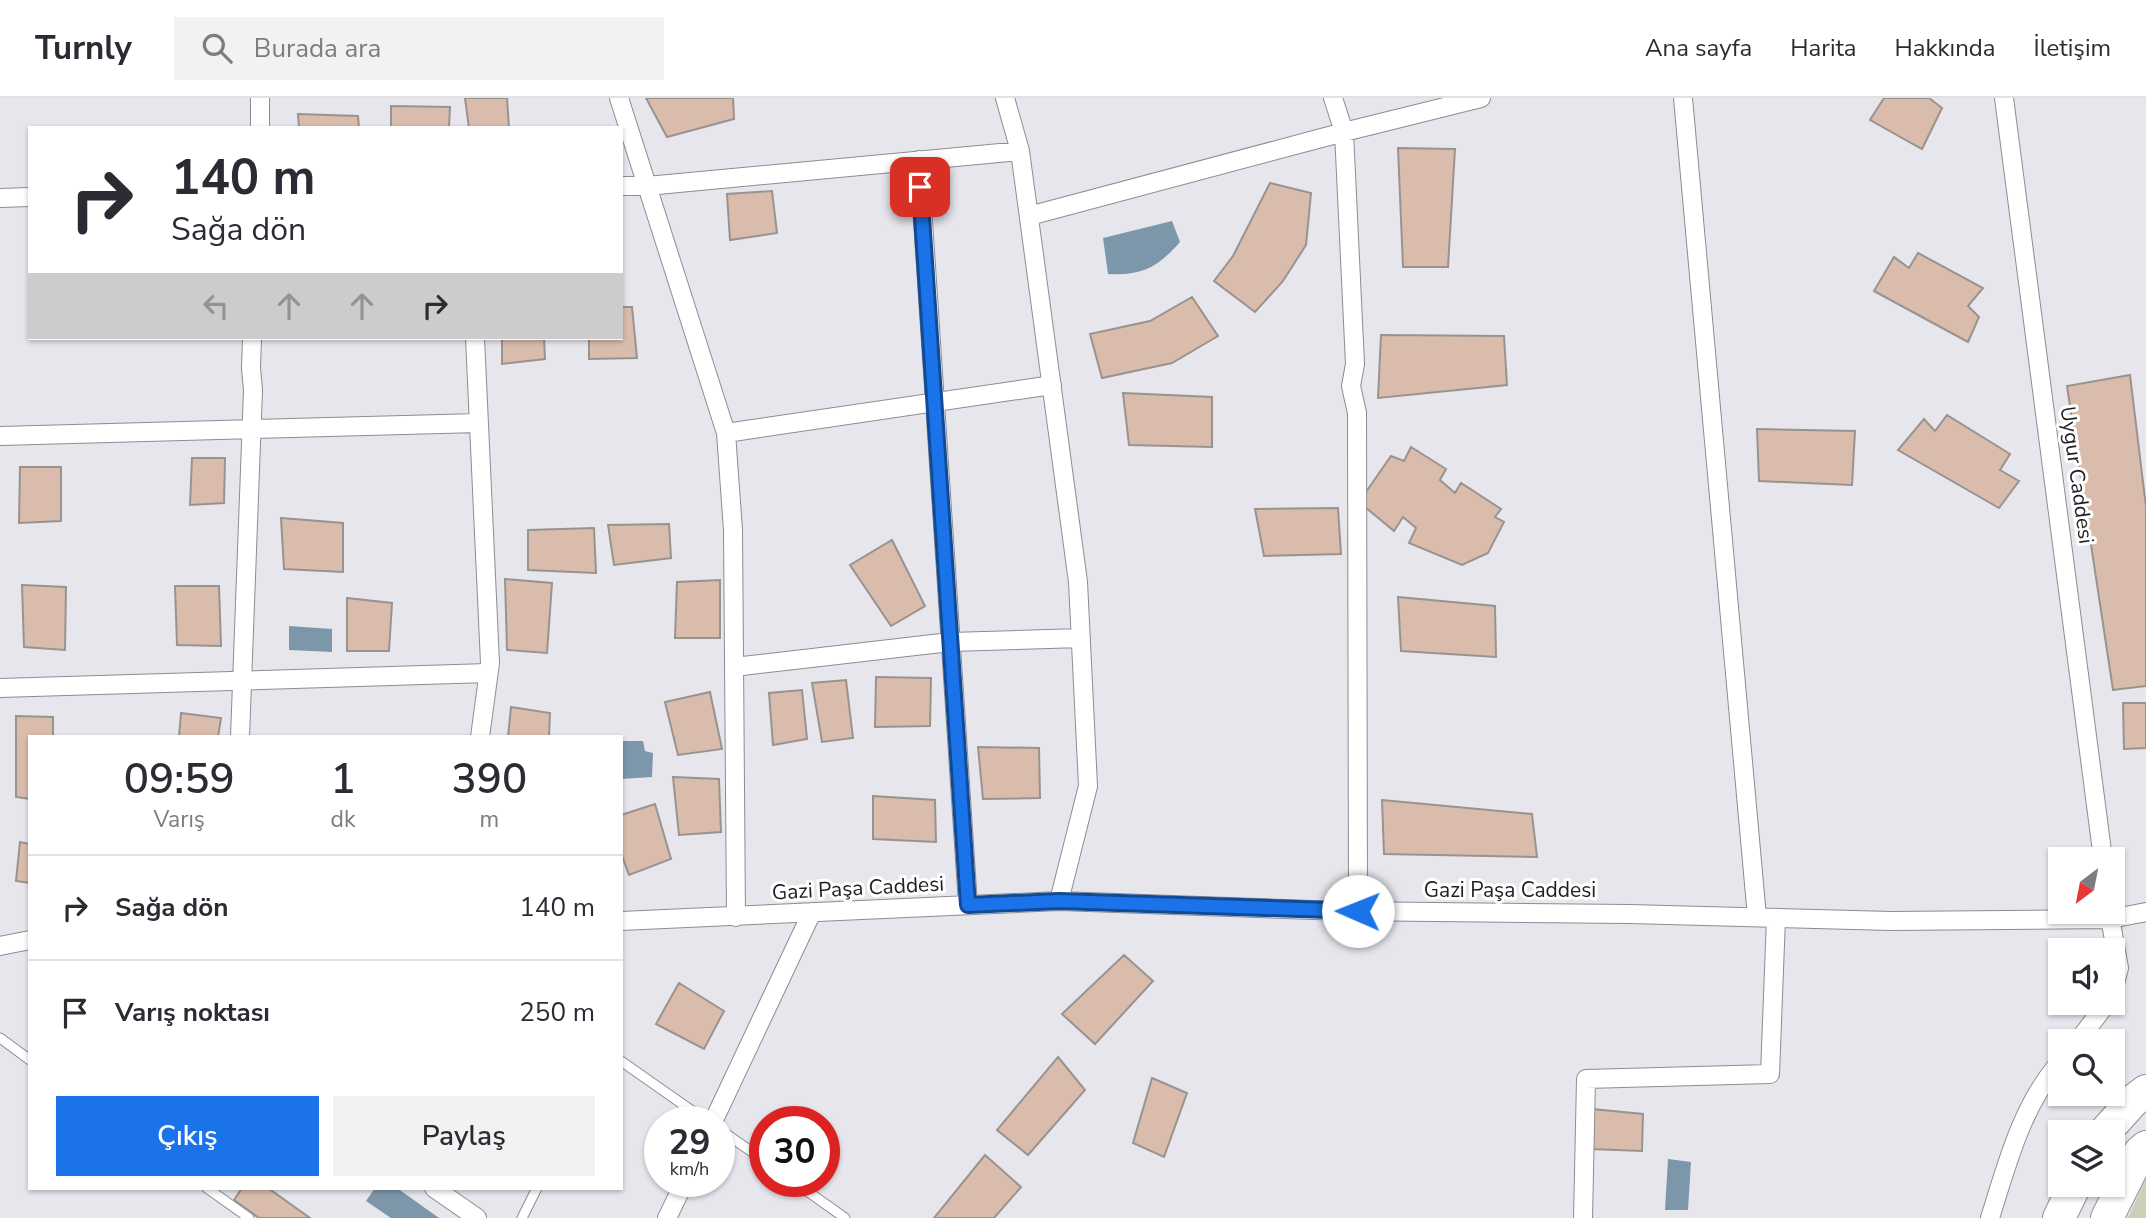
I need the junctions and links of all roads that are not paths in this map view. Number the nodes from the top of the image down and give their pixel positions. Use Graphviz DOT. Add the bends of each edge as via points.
graph roads {
  1 [pos="260,98"];
  2 [pos="619,98"];
  3 [pos="1005,98"];
  4 [pos="1333,98"];
  5 [pos="1481,98"];
  6 [pos="1683,98"];
  7 [pos="2004,98"];
  8 [pos="260,126"];
  9 [pos="1344,132"];
  10 [pos="1020,151"];
  11 [pos="919,160"];
  12 [pos="623,186"];
  13 [pos="646,186"];
  14 [pos="28,197"];
  15 [pos="0,198"];
  16 [pos="1029,216"];
  17 [pos="252,340"];
  18 [pos="475,340"];
  19 [pos="1052,385"];
  20 [pos="934,402"];
  21 [pos="479,423"];
  22 [pos="252,429"];
  23 [pos="726,433"];
  24 [pos="0,436"];
  25 [pos="1081,638"];
  26 [pos="950,642"];
  27 [pos="734,667"];
  28 [pos="488,673"];
  29 [pos="241,680"];
  30 [pos="0,688"];
  31 [pos="240,735"];
  32 [pos="480,735"];
  33 [pos="2101,847"];
  34 [pos="1059,901"];
  35 [pos="968,905"];
  36 [pos="1358,911"];
  37 [pos="812,912"];
  38 [pos="2146,912"];
  39 [pos="2125,914"];
  40 [pos="736,917"];
  41 [pos="1757,917"];
  42 [pos="2048,917"];
  43 [pos="1776,918"];
  44 [pos="623,921"];
  45 [pos="28,940"];
  46 [pos="0,946"];
  47 [pos="2098,1015"];
  48 [pos="2087,1029"];
  49 [pos="0,1038"];
  50 [pos="28,1059"];
  51 [pos="623,1062"];
  52 [pos="2048,1077"];
  53 [pos="2146,1091"];
  54 [pos="687,1106"];
  55 [pos="719,1106"];
  56 [pos="2116,1120"];
  57 [pos="2146,1147"];
  58 [pos="211,1190"];
  59 [pos="437,1190"];
  60 [pos="536,1190"];
  61 [pos="677,1197"];
  62 [pos="815,1197"];
  63 [pos="2069,1197"];
  64 [pos="249,1218"];
  65 [pos="477,1218"];
  66 [pos="522,1218"];
  67 [pos="667,1218"];
  68 [pos="845,1218"];
  69 [pos="1583,1218"];
  70 [pos="1990,1218"];
  71 [pos="2059,1218"];
  72 [pos="2107,1218"];
  1 -- 8 [label="street"];
  2 -- 13 [label="street"];
  3 -- 10 [label="street"];
  4 -- 9 [label="street"];
  5 -- 9 [label="street"];
  6 -- 41 [label="street"];
  7 -- 33 [label="street, Uygur Caddesi"];
  9 -- 16 [label="street"];
  9 -- 36 [label="street" via="1355,364 1351,386 1357,413"];
  10 -- 11 [label="street"];
  10 -- 16 [label="street"];
  11 -- 13 [label="street"];
  11 -- 20 [label="street"];
  12 -- 13 [label="street"];
  13 -- 23 [label="street"];
  14 -- 15 [label="street"];
  16 -- 19 [label="street"];
  17 -- 22 [label="street"];
  18 -- 21 [label="street"];
  19 -- 20 [label="street"];
  19 -- 25 [label="street"];
  20 -- 23 [label="street"];
  20 -- 26 [label="street"];
  21 -- 22 [label="street"];
  21 -- 28 [label="street"];
  22 -- 24 [label="street"];
  22 -- 29 [label="street"];
  23 -- 27 [label="street" via="733,530"];
  25 -- 26 [label="street"];
  25 -- 34 [label="street" via="1087,786"];
  26 -- 27 [label="street"];
  26 -- 35 [label="street"];
  27 -- 40 [label="street"];
  28 -- 29 [label="street"];
  28 -- 32 [label="street"];
  29 -- 30 [label="street"];
  29 -- 31 [label="street"];
  34 -- 35 [label="street, Gazi Paşa Caddesi"];
  34 -- 36 [label="street, Gazi Paşa Caddesi"];
  35 -- 37 [label="street, Gazi Paşa Caddesi"];
  36 -- 41 [label="street, Gazi Paşa Caddesi"];
  37 -- 40 [label="street, Gazi Paşa Caddesi"];
  37 -- 55 [label="street"];
  38 -- 39 [label="street, Gazi Paşa Caddesi"];
  40 -- 44 [label="street, Gazi Paşa Caddesi"];
  41 -- 43 [label="street, Gazi Paşa Caddesi"];
  42 -- 43 [label="street, Gazi Paşa Caddesi"];
  43 -- 69 [label="street" via="1770,1074 1586,1079"];
  45 -- 46 [label="street"];
  47 -- 48 [label="street"];
  49 -- 50 [label="lane"];
  51 -- 54 [label="lane"];
  52 -- 70 [label="street" via="2028,1110"];
  53 -- 56 [label="highway"];
  57 -- 72 [label="highway"];
  58 -- 64 [label="lane"];
  59 -- 65 [label="street"];
  60 -- 66 [label="lane"];
  61 -- 67 [label="street"];
  62 -- 68 [label="lane"];
  63 -- 71 [label="highway"];
}
